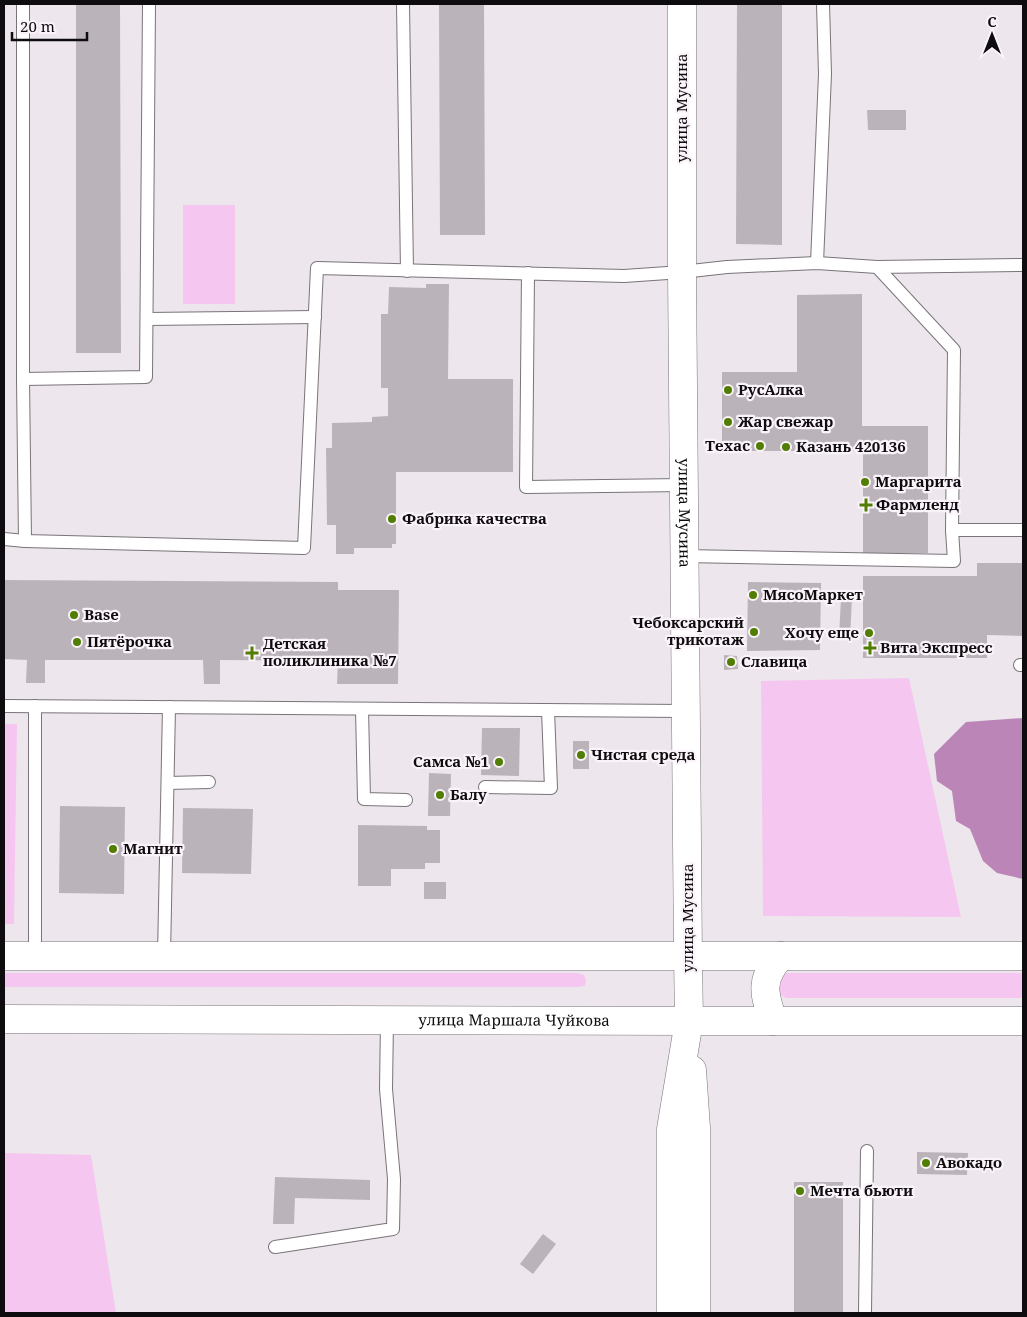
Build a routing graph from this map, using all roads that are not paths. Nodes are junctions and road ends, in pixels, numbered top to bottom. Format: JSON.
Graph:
{"nodes":[{"id":1,"x":22,"y":4,"type":"edge"},
{"id":2,"x":149,"y":4,"type":"edge"},
{"id":3,"x":403,"y":4,"type":"edge"},
{"id":4,"x":682,"y":4,"type":"edge"},
{"id":5,"x":823,"y":4,"type":"edge"},
{"id":6,"x":817,"y":263,"type":"junction"},
{"id":7,"x":1023,"y":265,"type":"edge"},
{"id":8,"x":877,"y":267,"type":"junction"},
{"id":9,"x":407,"y":270,"type":"junction"},
{"id":10,"x":682,"y":272,"type":"junction"},
{"id":11,"x":528,"y":273,"type":"junction"},
{"id":12,"x":315,"y":317,"type":"junction"},
{"id":13,"x":147,"y":319,"type":"junction"},
{"id":14,"x":23,"y":379,"type":"junction"},
{"id":15,"x":684,"y":485,"type":"junction"},
{"id":16,"x":952,"y":530,"type":"junction"},
{"id":17,"x":1023,"y":530,"type":"edge"},
{"id":18,"x":4,"y":539,"type":"edge"},
{"id":19,"x":25,"y":541,"type":"junction"},
{"id":20,"x":684,"y":556,"type":"junction"},
{"id":21,"x":4,"y":706,"type":"edge"},
{"id":22,"x":35,"y":706,"type":"junction"},
{"id":23,"x":169,"y":707,"type":"junction"},
{"id":24,"x":362,"y":709,"type":"junction"},
{"id":25,"x":548,"y":710,"type":"junction"},
{"id":26,"x":685,"y":711,"type":"junction"},
{"id":27,"x":209,"y":782,"type":"dead end"},
{"id":28,"x":168,"y":783,"type":"junction"},
{"id":29,"x":485,"y":787,"type":"dead end"},
{"id":30,"x":406,"y":800,"type":"dead end"},
{"id":31,"x":4,"y":956,"type":"edge"},
{"id":32,"x":35,"y":956,"type":"junction"},
{"id":33,"x":164,"y":956,"type":"junction"},
{"id":34,"x":688,"y":956,"type":"junction"},
{"id":35,"x":780,"y":956,"type":"junction"},
{"id":36,"x":1023,"y":956,"type":"edge"},
{"id":37,"x":4,"y":1019,"type":"edge"},
{"id":38,"x":387,"y":1020,"type":"junction"},
{"id":39,"x":689,"y":1021,"type":"junction"},
{"id":40,"x":773,"y":1021,"type":"junction"},
{"id":41,"x":1023,"y":1021,"type":"edge"},
{"id":42,"x":867,"y":1150,"type":"dead end"},
{"id":43,"x":275,"y":1248,"type":"dead end"},
{"id":44,"x":671,"y":1313,"type":"edge"},
{"id":45,"x":696,"y":1313,"type":"edge"},
{"id":46,"x":865,"y":1313,"type":"edge"}],
"edges":[{"from":1,"to":14,"type":"lane"},
{"from":2,"to":13,"type":"lane"},
{"from":3,"to":9,"type":"lane"},
{"from":4,"to":10,"type":"main road","name":"улица Мусина"},
{"from":5,"to":6,"type":"lane"},
{"from":6,"to":8,"type":"lane"},
{"from":6,"to":10,"type":"lane"},
{"from":7,"to":8,"type":"lane"},
{"from":8,"to":16,"type":"lane"},
{"from":9,"to":11,"type":"lane"},
{"from":9,"to":12,"type":"lane"},
{"from":10,"to":11,"type":"lane"},
{"from":10,"to":15,"type":"main road","name":"улица Мусина"},
{"from":11,"to":15,"type":"lane"},
{"from":12,"to":13,"type":"lane"},
{"from":12,"to":19,"type":"lane"},
{"from":13,"to":14,"type":"lane"},
{"from":14,"to":19,"type":"lane"},
{"from":15,"to":20,"type":"main road","name":"улица Мусина"},
{"from":16,"to":17,"type":"lane"},
{"from":16,"to":20,"type":"lane"},
{"from":18,"to":19,"type":"lane"},
{"from":20,"to":26,"type":"main road","name":"улица Мусина"},
{"from":21,"to":22,"type":"lane"},
{"from":22,"to":23,"type":"lane"},
{"from":22,"to":32,"type":"lane"},
{"from":23,"to":24,"type":"lane"},
{"from":23,"to":28,"type":"lane"},
{"from":24,"to":25,"type":"lane"},
{"from":24,"to":30,"type":"lane"},
{"from":25,"to":26,"type":"lane"},
{"from":25,"to":29,"type":"lane"},
{"from":26,"to":34,"type":"main road","name":"улица Мусина"},
{"from":27,"to":28,"type":"lane"},
{"from":28,"to":33,"type":"lane"},
{"from":31,"to":32,"type":"main road"},
{"from":32,"to":33,"type":"main road"},
{"from":33,"to":34,"type":"main road"},
{"from":34,"to":35,"type":"main road"},
{"from":34,"to":39,"type":"main road","name":"улица Мусина"},
{"from":35,"to":36,"type":"main road"},
{"from":35,"to":40,"type":"main road"},
{"from":37,"to":38,"type":"main road","name":"улица Маршала Чуйкова"},
{"from":38,"to":39,"type":"main road","name":"улица Маршала Чуйкова"},
{"from":38,"to":43,"type":"lane"},
{"from":39,"to":40,"type":"main road","name":"улица Маршала Чуйкова"},
{"from":39,"to":44,"type":"main road","name":"улица Мусина"},
{"from":39,"to":45,"type":"main road","name":"улица Мусина"},
{"from":40,"to":41,"type":"main road","name":"улица Маршала Чуйкова"},
{"from":42,"to":46,"type":"lane"}]}
